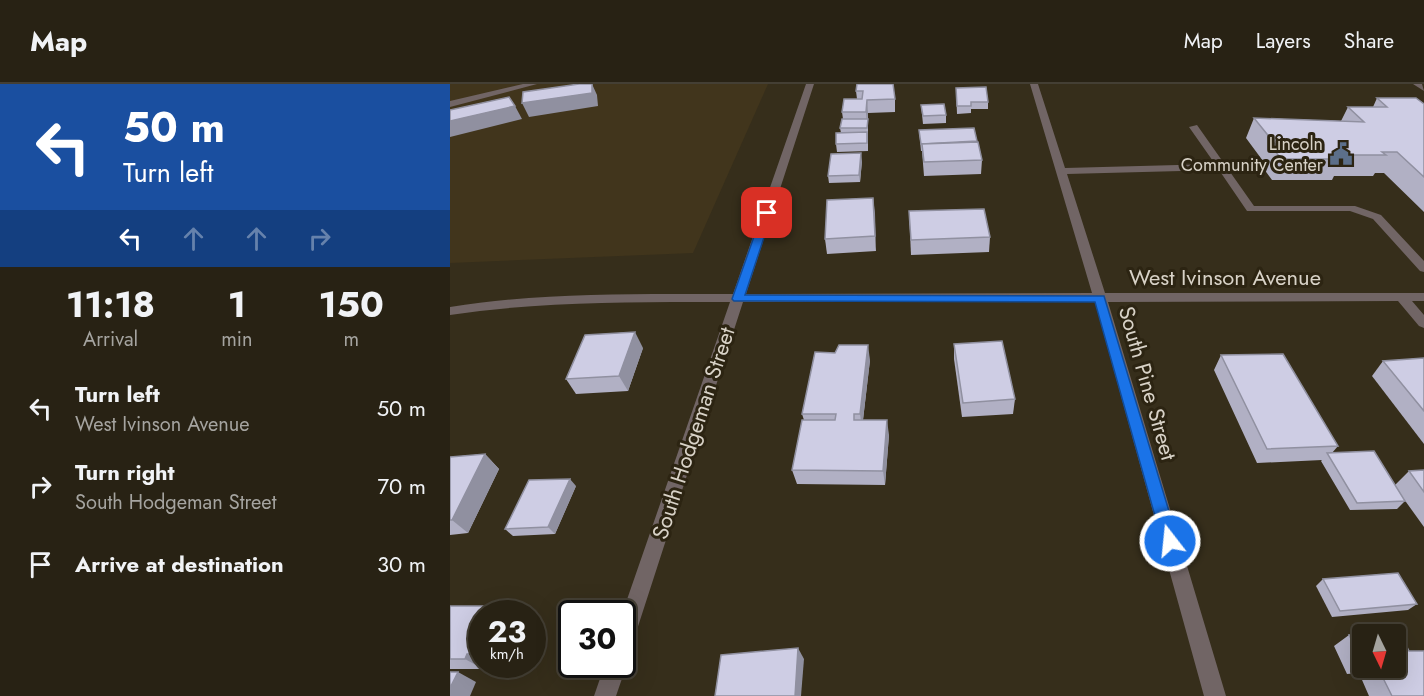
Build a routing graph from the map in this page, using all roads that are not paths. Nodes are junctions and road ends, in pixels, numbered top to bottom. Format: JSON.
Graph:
{"nodes":[{"id":1,"x":533,"y":84,"type":"edge"},
{"id":2,"x":810,"y":84,"type":"edge"},
{"id":3,"x":1034,"y":84,"type":"edge"},
{"id":4,"x":1417,"y":84,"type":"edge"},
{"id":5,"x":1424,"y":89,"type":"edge"},
{"id":6,"x":450,"y":104,"type":"edge"},
{"id":7,"x":1194,"y":127,"type":"dead end"},
{"id":8,"x":1222,"y":167,"type":"junction"},
{"id":9,"x":1060,"y":171,"type":"junction"},
{"id":10,"x":1424,"y":268,"type":"edge"},
{"id":11,"x":1401,"y":297,"type":"junction"},
{"id":12,"x":1424,"y":297,"type":"edge"},
{"id":13,"x":1100,"y":298,"type":"junction"},
{"id":14,"x":738,"y":299,"type":"junction"},
{"id":15,"x":450,"y":312,"type":"edge"},
{"id":16,"x":1424,"y":323,"type":"edge"},
{"id":17,"x":636,"y":603,"type":"edge"},
{"id":18,"x":611,"y":678,"type":"edge"},
{"id":19,"x":605,"y":696,"type":"edge"},
{"id":20,"x":1215,"y":696,"type":"edge"}],
"edges":[{"from":1,"to":6,"type":"street"},
{"from":2,"to":14,"type":"street","name":"South Hodgeman Street"},
{"from":3,"to":9,"type":"street","name":"South Pine Street"},
{"from":4,"to":5,"type":"street"},
{"from":7,"to":8,"type":"street"},
{"from":8,"to":9,"type":"street"},
{"from":8,"to":10,"type":"street"},
{"from":9,"to":13,"type":"street","name":"South Pine Street"},
{"from":11,"to":12,"type":"street","name":"West Ivinson Avenue"},
{"from":11,"to":13,"type":"street","name":"West Ivinson Avenue"},
{"from":11,"to":16,"type":"street"},
{"from":13,"to":14,"type":"street","name":"West Ivinson Avenue"},
{"from":13,"to":20,"type":"street","name":"South Pine Street"},
{"from":14,"to":15,"type":"street","name":"West Ivinson Avenue"},
{"from":14,"to":17,"type":"street","name":"South Hodgeman Street"},
{"from":18,"to":19,"type":"street"}]}
